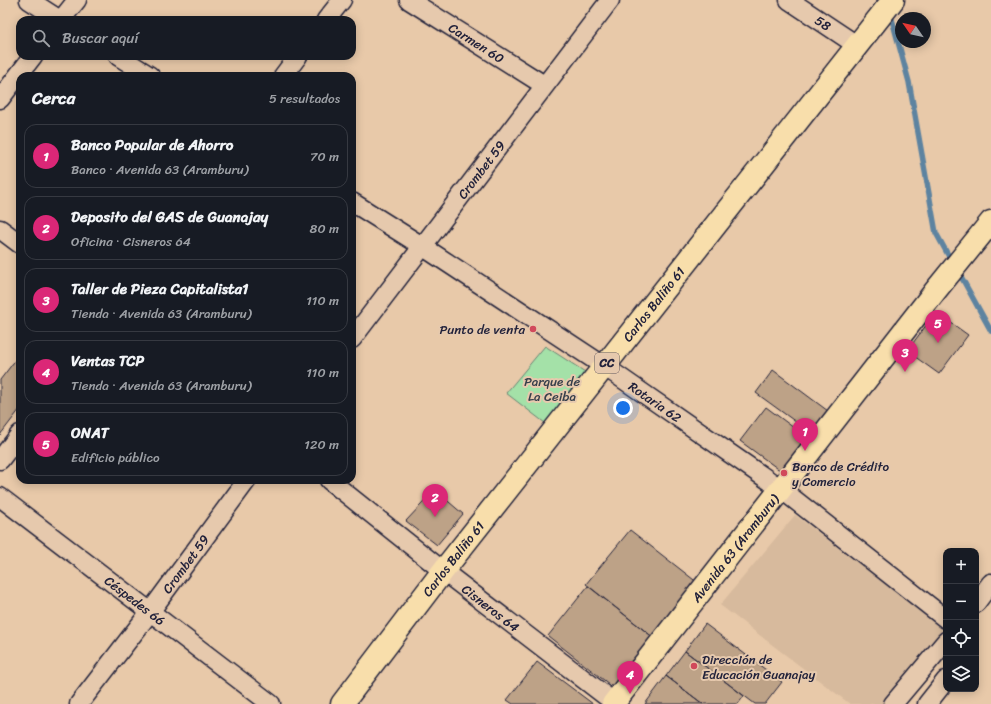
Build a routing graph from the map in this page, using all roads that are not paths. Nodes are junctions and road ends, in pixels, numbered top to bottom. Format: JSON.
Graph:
{"nodes":[{"id":1,"x":29,"y":0,"type":"edge"},
{"id":2,"x":77,"y":0,"type":"edge"},
{"id":3,"x":342,"y":0,"type":"edge"},
{"id":4,"x":410,"y":0,"type":"edge"},
{"id":5,"x":610,"y":0,"type":"edge"},
{"id":6,"x":789,"y":0,"type":"edge"},
{"id":7,"x":894,"y":0,"type":"edge"},
{"id":8,"x":55,"y":16,"type":"edge"},
{"id":9,"x":64,"y":16,"type":"edge"},
{"id":10,"x":329,"y":16,"type":"edge"},
{"id":11,"x":858,"y":46,"type":"junction"},
{"id":12,"x":30,"y":60,"type":"edge"},
{"id":13,"x":124,"y":60,"type":"edge"},
{"id":14,"x":295,"y":60,"type":"edge"},
{"id":15,"x":21,"y":72,"type":"edge"},
{"id":16,"x":144,"y":72,"type":"edge"},
{"id":17,"x":286,"y":72,"type":"edge"},
{"id":18,"x":16,"y":78,"type":"edge"},
{"id":19,"x":544,"y":85,"type":"junction"},
{"id":20,"x":0,"y":99,"type":"edge"},
{"id":21,"x":356,"y":205,"type":"edge"},
{"id":22,"x":991,"y":222,"type":"edge"},
{"id":23,"x":0,"y":229,"type":"edge"},
{"id":24,"x":16,"y":241,"type":"edge"},
{"id":25,"x":422,"y":246,"type":"junction"},
{"id":26,"x":356,"y":334,"type":"edge"},
{"id":27,"x":604,"y":366,"type":"junction"},
{"id":28,"x":16,"y":439,"type":"edge"},
{"id":29,"x":0,"y":460,"type":"edge"},
{"id":30,"x":244,"y":484,"type":"edge"},
{"id":31,"x":334,"y":484,"type":"edge"},
{"id":32,"x":781,"y":489,"type":"junction"},
{"id":33,"x":0,"y":497,"type":"edge"},
{"id":34,"x":443,"y":571,"type":"junction"},
{"id":35,"x":991,"y":583,"type":"edge"},
{"id":36,"x":979,"y":599,"type":"edge"},
{"id":37,"x":150,"y":612,"type":"junction"},
{"id":38,"x":943,"y":617,"type":"edge"},
{"id":39,"x":943,"y":645,"type":"edge"},
{"id":40,"x":943,"y":684,"type":"edge"},
{"id":41,"x":615,"y":703,"type":"edge"},
{"id":42,"x":79,"y":704,"type":"edge"},
{"id":43,"x":271,"y":704,"type":"edge"},
{"id":44,"x":342,"y":704,"type":"edge"},
{"id":45,"x":893,"y":704,"type":"edge"},
{"id":46,"x":927,"y":704,"type":"edge"}],
"edges":[{"from":1,"to":8,"type":"street"},
{"from":2,"to":9,"type":"street"},
{"from":3,"to":10,"type":"street"},
{"from":4,"to":19,"type":"street","name":"Carmen 60"},
{"from":5,"to":19,"type":"street","name":"Crombet 59"},
{"from":6,"to":11,"type":"street","name":"58"},
{"from":7,"to":11,"type":"main road","name":"Carlos Baliño 61","number":"CC"},
{"from":11,"to":27,"type":"main road","name":"Carlos Baliño 61","number":"CC"},
{"from":12,"to":15,"type":"street"},
{"from":13,"to":16,"type":"street"},
{"from":14,"to":17,"type":"street"},
{"from":18,"to":20,"type":"street"},
{"from":19,"to":25,"type":"street","name":"Crombet 59"},
{"from":21,"to":25,"type":"street","name":"Rotaria 62"},
{"from":22,"to":32,"type":"main road","name":"Avenida 63 (Aramburu)"},
{"from":23,"to":24,"type":"street"},
{"from":25,"to":26,"type":"street","name":"Crombet 59"},
{"from":25,"to":27,"type":"street","name":"Rotaria 62"},
{"from":27,"to":32,"type":"street","name":"Rotaria 62"},
{"from":27,"to":34,"type":"main road","name":"Carlos Baliño 61","number":"CC"},
{"from":28,"to":29,"type":"street"},
{"from":30,"to":37,"type":"street","name":"Crombet 59"},
{"from":31,"to":34,"type":"street","name":"Cisneros 64"},
{"from":32,"to":38,"type":"street","name":"Rotaria 62"},
{"from":32,"to":41,"type":"main road","name":"Avenida 63 (Aramburu)"},
{"from":33,"to":37,"type":"street","name":"Céspedes 66"},
{"from":34,"to":41,"type":"street","name":"Cisneros 64"},
{"from":34,"to":44,"type":"main road","name":"Carlos Baliño 61","number":"CC"},
{"from":35,"to":36,"type":"street"},
{"from":37,"to":42,"type":"street","name":"Crombet 59"},
{"from":37,"to":43,"type":"street","name":"Céspedes 66"},
{"from":39,"to":45,"type":"street"},
{"from":40,"to":46,"type":"street"}]}
